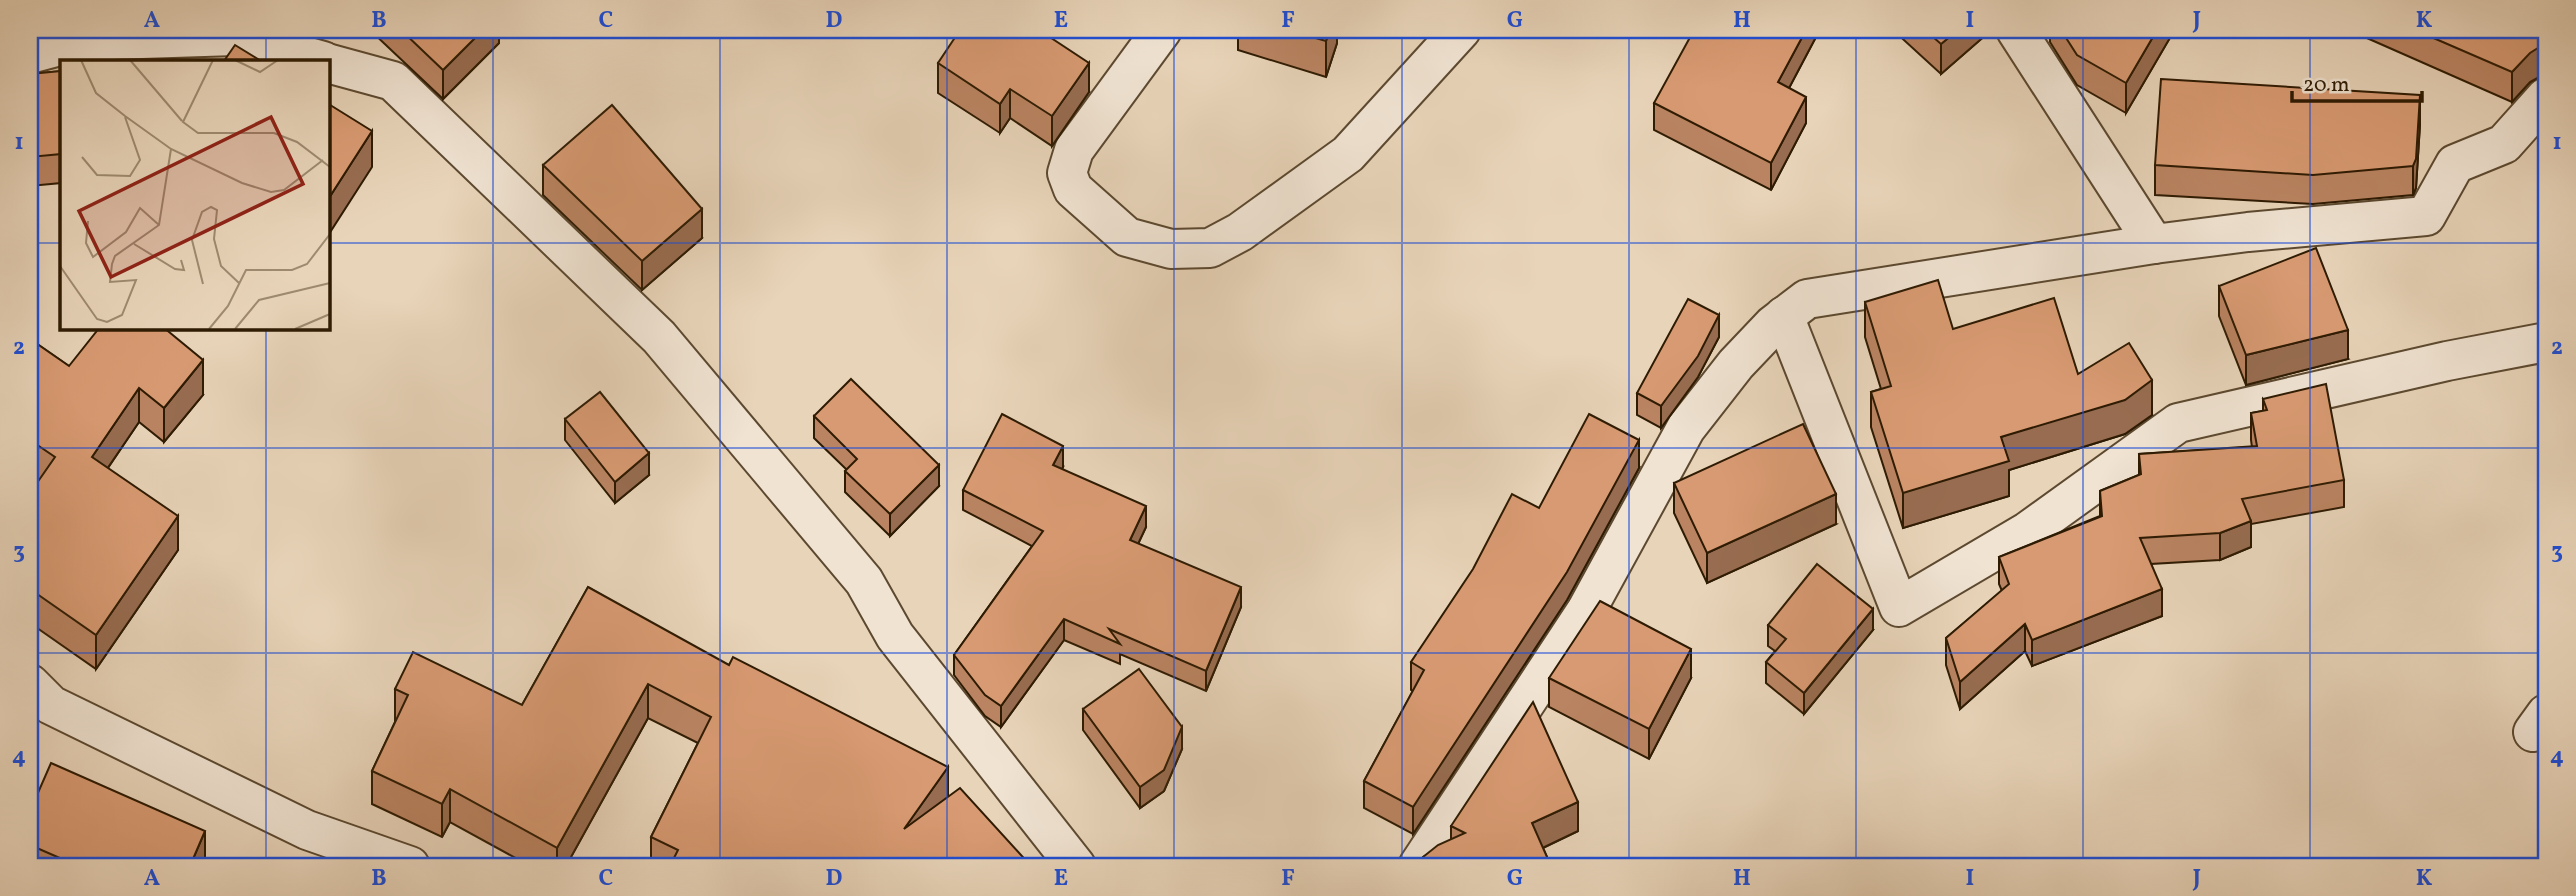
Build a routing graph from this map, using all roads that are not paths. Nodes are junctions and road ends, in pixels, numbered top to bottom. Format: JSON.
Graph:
{"nodes":[{"id":1,"x":1162,"y":30,"type":"edge"},
{"id":2,"x":1461,"y":30,"type":"edge"},
{"id":3,"x":2015,"y":30,"type":"edge"},
{"id":4,"x":30,"y":54,"type":"edge"},
{"id":5,"x":318,"y":60,"type":"edge"},
{"id":6,"x":329,"y":63,"type":"edge"},
{"id":7,"x":2546,"y":97,"type":"edge"},
{"id":8,"x":2154,"y":244,"type":"junction"},
{"id":9,"x":1784,"y":316,"type":"junction"},
{"id":10,"x":2546,"y":342,"type":"edge"},
{"id":11,"x":30,"y":684,"type":"edge"},
{"id":12,"x":410,"y":866,"type":"edge"},
{"id":13,"x":1076,"y":866,"type":"edge"},
{"id":14,"x":1418,"y":866,"type":"edge"}],
"edges":[{"from":1,"to":2,"type":"street"},
{"from":3,"to":8,"type":"street"},
{"from":4,"to":5,"type":"street"},
{"from":6,"to":13,"type":"street"},
{"from":7,"to":8,"type":"street"},
{"from":8,"to":9,"type":"street"},
{"from":9,"to":10,"type":"street"},
{"from":9,"to":14,"type":"street"},
{"from":11,"to":12,"type":"street"}]}
